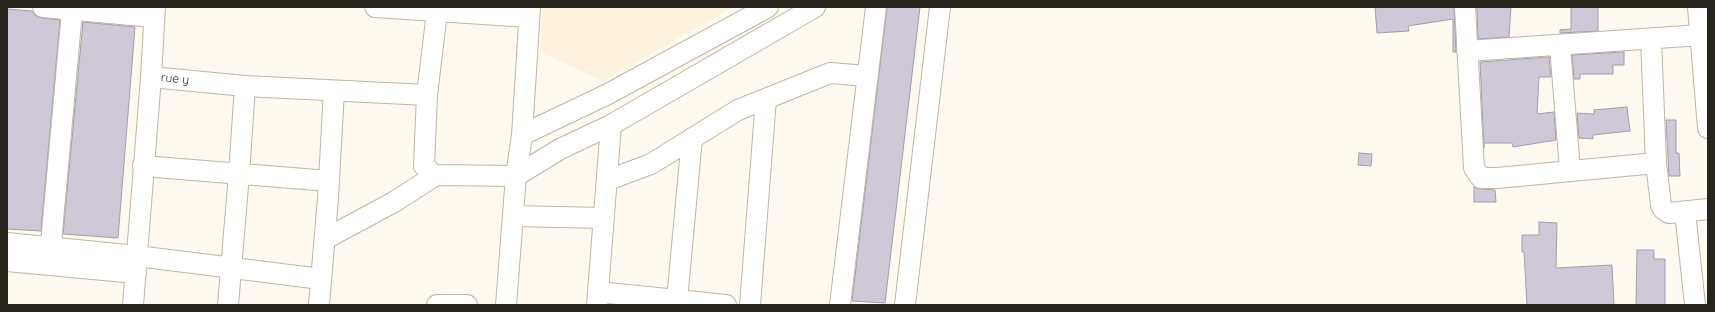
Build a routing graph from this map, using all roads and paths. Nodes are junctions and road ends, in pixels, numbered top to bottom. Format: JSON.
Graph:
{"nodes":[{"id":1,"x":43,"y":7,"type":"edge"},
{"id":2,"x":375,"y":7,"type":"edge"},
{"id":3,"x":768,"y":7,"type":"edge"},
{"id":4,"x":815,"y":7,"type":"edge"},
{"id":5,"x":876,"y":7,"type":"edge"},
{"id":6,"x":940,"y":7,"type":"edge"},
{"id":7,"x":1465,"y":7,"type":"edge"},
{"id":8,"x":1698,"y":7,"type":"edge"},
{"id":9,"x":72,"y":11,"type":"junction"},
{"id":10,"x":154,"y":12,"type":"edge"},
{"id":11,"x":437,"y":12,"type":"junction"},
{"id":12,"x":529,"y":12,"type":"edge"},
{"id":13,"x":1701,"y":35,"type":"junction"},
{"id":14,"x":1651,"y":39,"type":"junction"},
{"id":15,"x":1560,"y":46,"type":"junction"},
{"id":16,"x":1467,"y":51,"type":"junction"},
{"id":17,"x":867,"y":76,"type":"junction"},
{"id":18,"x":151,"y":77,"type":"junction"},
{"id":19,"x":245,"y":86,"type":"junction"},
{"id":20,"x":334,"y":91,"type":"junction"},
{"id":21,"x":427,"y":95,"type":"junction"},
{"id":22,"x":766,"y":99,"type":"junction"},
{"id":23,"x":611,"y":125,"type":"junction"},
{"id":24,"x":1708,"y":128,"type":"edge"},
{"id":25,"x":522,"y":135,"type":"junction"},
{"id":26,"x":692,"y":138,"type":"junction"},
{"id":27,"x":1656,"y":163,"type":"junction"},
{"id":28,"x":143,"y":166,"type":"junction"},
{"id":29,"x":1570,"y":170,"type":"junction"},
{"id":30,"x":240,"y":174,"type":"junction"},
{"id":31,"x":436,"y":175,"type":"junction"},
{"id":32,"x":516,"y":176,"type":"junction"},
{"id":33,"x":608,"y":180,"type":"junction"},
{"id":34,"x":329,"y":181,"type":"junction"},
{"id":35,"x":1708,"y":209,"type":"edge"},
{"id":36,"x":1685,"y":212,"type":"junction"},
{"id":37,"x":513,"y":216,"type":"junction"},
{"id":38,"x":603,"y":218,"type":"junction"},
{"id":39,"x":325,"y":239,"type":"junction"},
{"id":40,"x":7,"y":243,"type":"edge"},
{"id":41,"x":50,"y":257,"type":"junction"},
{"id":42,"x":7,"y":261,"type":"edge"},
{"id":43,"x":137,"y":264,"type":"junction"},
{"id":44,"x":231,"y":268,"type":"junction"},
{"id":45,"x":321,"y":279,"type":"junction"},
{"id":46,"x":597,"y":299,"type":"edge"},
{"id":47,"x":677,"y":300,"type":"junction"},
{"id":48,"x":134,"y":305,"type":"edge"},
{"id":49,"x":228,"y":305,"type":"edge"},
{"id":50,"x":319,"y":305,"type":"edge"},
{"id":51,"x":437,"y":305,"type":"edge"},
{"id":52,"x":466,"y":305,"type":"edge"},
{"id":53,"x":506,"y":305,"type":"edge"},
{"id":54,"x":726,"y":305,"type":"edge"},
{"id":55,"x":750,"y":305,"type":"edge"},
{"id":56,"x":840,"y":305,"type":"edge"},
{"id":57,"x":905,"y":305,"type":"edge"},
{"id":58,"x":1695,"y":305,"type":"edge"}],
"edges":[{"from":1,"to":9,"type":"street"},
{"from":2,"to":11,"type":"street"},
{"from":3,"to":25,"type":"street"},
{"from":4,"to":23,"type":"street"},
{"from":5,"to":17,"type":"street"},
{"from":6,"to":57,"type":"street"},
{"from":7,"to":16,"type":"street"},
{"from":8,"to":13,"type":"street"},
{"from":9,"to":10,"type":"street"},
{"from":9,"to":41,"type":"street"},
{"from":10,"to":18,"type":"street"},
{"from":11,"to":12,"type":"street"},
{"from":11,"to":21,"type":"street"},
{"from":12,"to":25,"type":"street"},
{"from":13,"to":14,"type":"street"},
{"from":13,"to":24,"type":"street"},
{"from":14,"to":15,"type":"street"},
{"from":14,"to":27,"type":"street"},
{"from":15,"to":16,"type":"street"},
{"from":15,"to":29,"type":"street"},
{"from":16,"to":29,"type":"street"},
{"from":17,"to":22,"type":"street"},
{"from":17,"to":56,"type":"street"},
{"from":18,"to":19,"type":"street","name":"rue y"},
{"from":18,"to":28,"type":"street","name":"rue y"},
{"from":19,"to":20,"type":"street","name":"rue y"},
{"from":19,"to":30,"type":"street"},
{"from":20,"to":21,"type":"street","name":"rue y"},
{"from":20,"to":34,"type":"street"},
{"from":21,"to":31,"type":"street"},
{"from":22,"to":26,"type":"street"},
{"from":22,"to":55,"type":"street"},
{"from":23,"to":32,"type":"street"},
{"from":23,"to":33,"type":"street"},
{"from":25,"to":32,"type":"street"},
{"from":26,"to":33,"type":"street"},
{"from":26,"to":47,"type":"street"},
{"from":27,"to":29,"type":"street"},
{"from":27,"to":36,"type":"street"},
{"from":28,"to":30,"type":"street"},
{"from":28,"to":43,"type":"street","name":"rue y"},
{"from":30,"to":34,"type":"street"},
{"from":30,"to":44,"type":"street"},
{"from":31,"to":32,"type":"street"},
{"from":31,"to":39,"type":"street"},
{"from":32,"to":37,"type":"street"},
{"from":33,"to":38,"type":"street"},
{"from":34,"to":39,"type":"street"},
{"from":35,"to":36,"type":"street"},
{"from":36,"to":58,"type":"street"},
{"from":37,"to":38,"type":"street"},
{"from":37,"to":53,"type":"street"},
{"from":38,"to":46,"type":"street"},
{"from":39,"to":45,"type":"street"},
{"from":40,"to":41,"type":"street"},
{"from":41,"to":42,"type":"street"},
{"from":41,"to":43,"type":"street"},
{"from":43,"to":44,"type":"street"},
{"from":43,"to":48,"type":"street","name":"rue y"},
{"from":44,"to":45,"type":"street"},
{"from":44,"to":49,"type":"street"},
{"from":45,"to":50,"type":"street"},
{"from":46,"to":47,"type":"street"},
{"from":47,"to":54,"type":"street"},
{"from":51,"to":52,"type":"street"}]}
